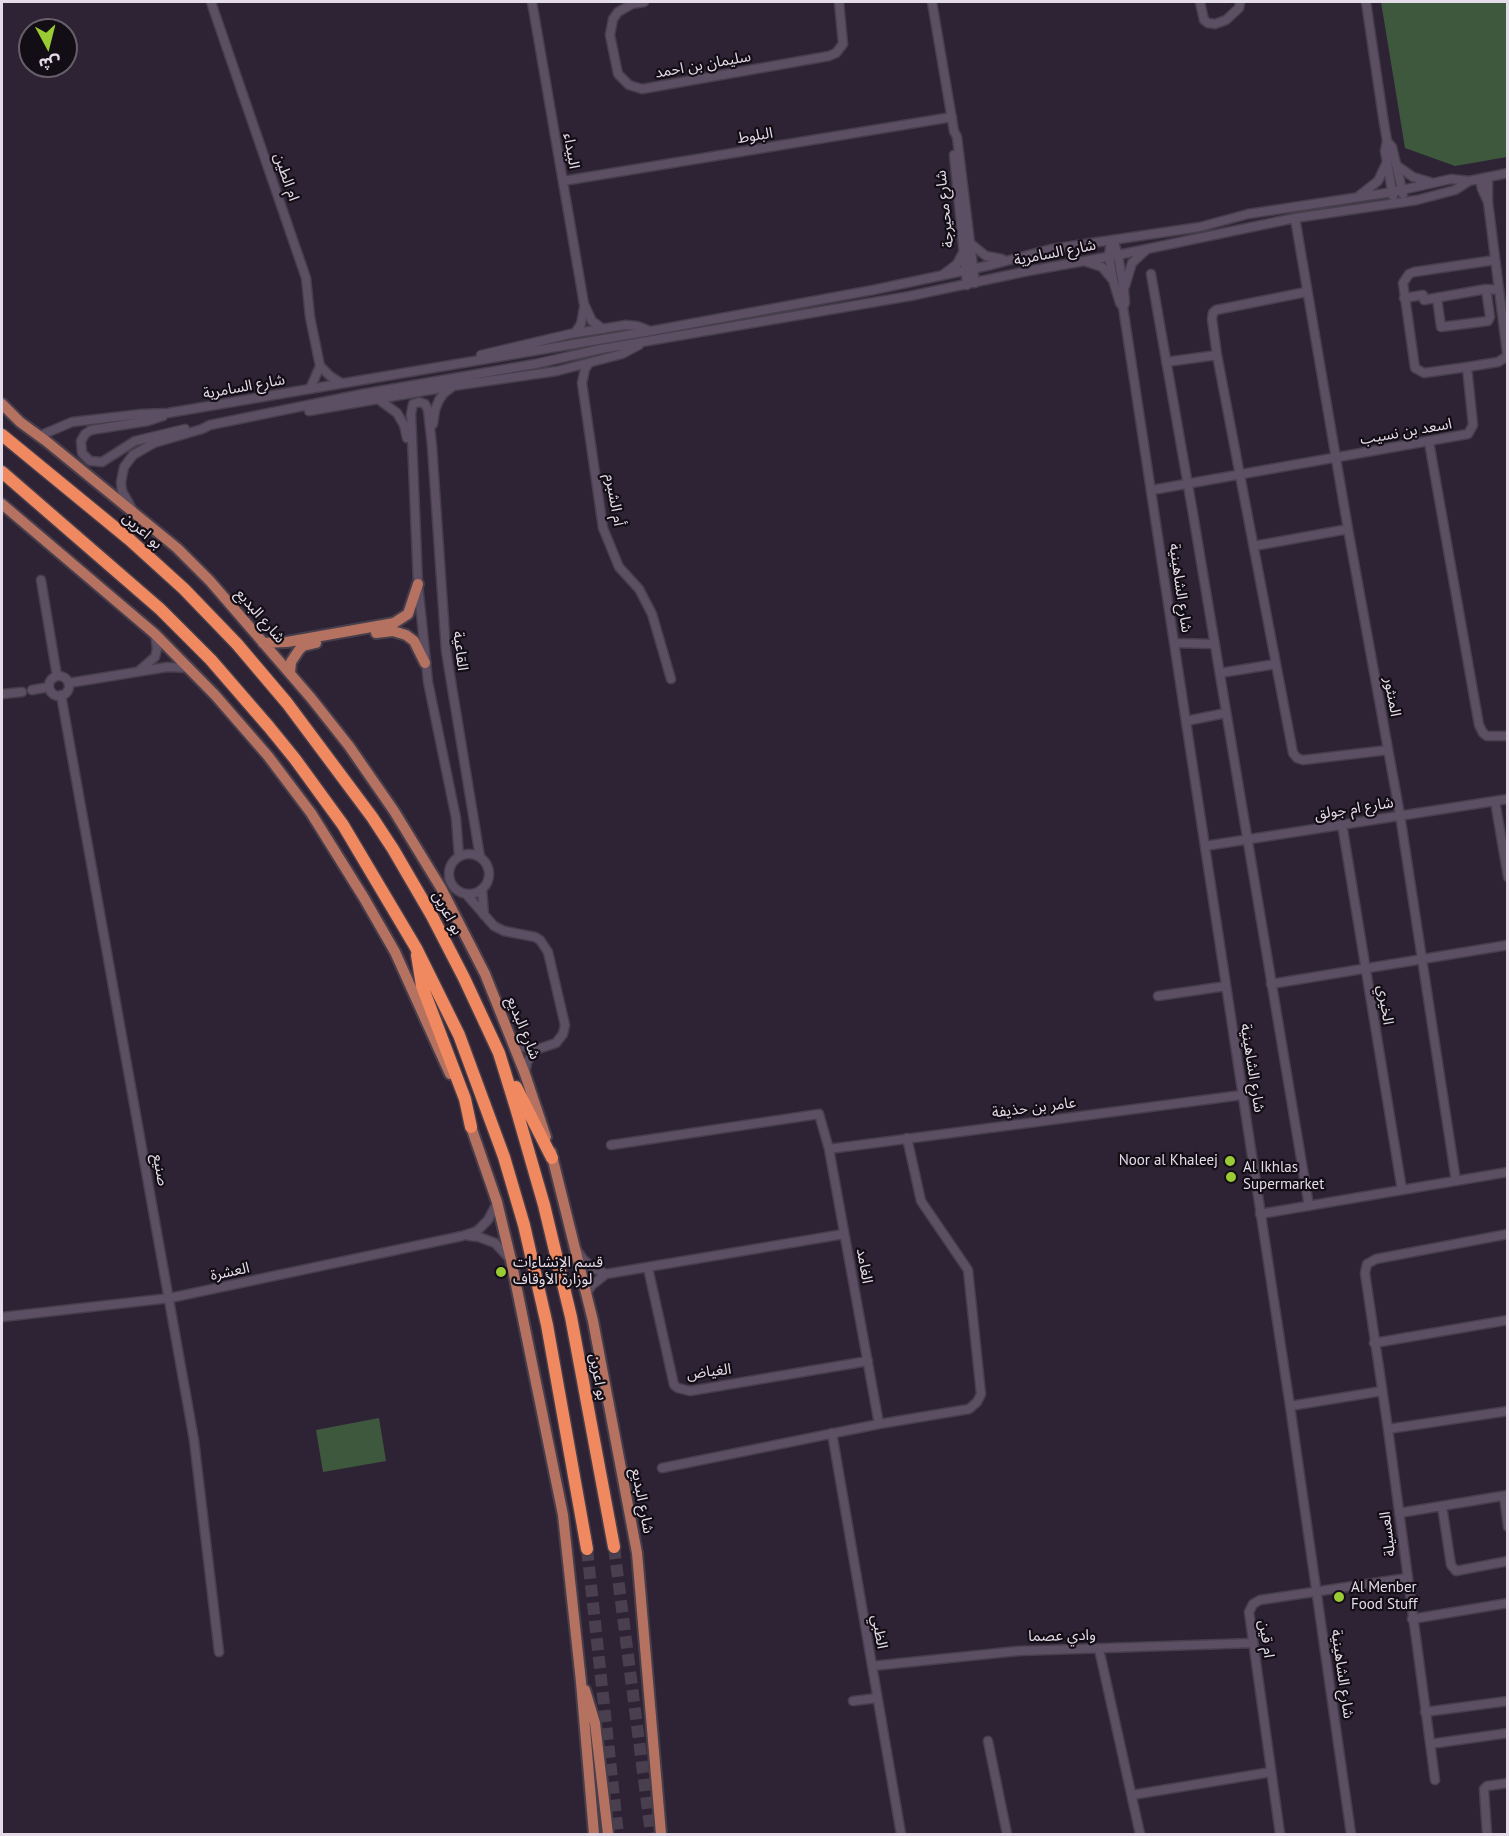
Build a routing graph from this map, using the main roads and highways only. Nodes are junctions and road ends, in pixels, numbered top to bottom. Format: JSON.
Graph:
{"nodes":[{"id":1,"x":2,"y":404,"type":"edge"},
{"id":2,"x":2,"y":423,"type":"edge"},
{"id":3,"x":2,"y":435,"type":"edge"},
{"id":4,"x":20,"y":449,"type":"junction"},
{"id":5,"x":4,"y":476,"type":"edge"},
{"id":6,"x":2,"y":504,"type":"edge"},
{"id":7,"x":418,"y":584,"type":"road end"},
{"id":8,"x":263,"y":644,"type":"junction"},
{"id":9,"x":426,"y":663,"type":"road end"},
{"id":10,"x":290,"y":673,"type":"junction"},
{"id":11,"x":416,"y":948,"type":"junction"},
{"id":12,"x":498,"y":1053,"type":"junction"},
{"id":13,"x":471,"y":1127,"type":"junction"},
{"id":14,"x":552,"y":1158,"type":"junction"},
{"id":15,"x":614,"y":1547,"type":"tunnel mouth"},
{"id":16,"x":587,"y":1549,"type":"tunnel mouth"},
{"id":17,"x":581,"y":1682,"type":"junction"},
{"id":18,"x":594,"y":1834,"type":"edge"},
{"id":19,"x":608,"y":1834,"type":"edge"},
{"id":20,"x":661,"y":1834,"type":"edge"}],
"edges":[{"from":1,"to":8,"type":"main road","name":"شارع البديع"},
{"from":2,"to":4,"type":"highway"},
{"from":3,"to":4,"type":"highway","name":"بو اعرين"},
{"from":4,"to":12,"type":"highway","name":"بو اعرين"},
{"from":5,"to":11,"type":"highway"},
{"from":6,"to":13,"type":"main road"},
{"from":7,"to":8,"type":"main road"},
{"from":8,"to":10,"type":"main road","name":"شارع البديع"},
{"from":9,"to":10,"type":"main road"},
{"from":10,"to":14,"type":"main road","name":"شارع البديع"},
{"from":11,"to":13,"type":"highway"},
{"from":11,"to":16,"type":"highway"},
{"from":12,"to":14,"type":"highway"},
{"from":12,"to":15,"type":"highway","name":"بو اعرين"},
{"from":13,"to":17,"type":"main road"},
{"from":14,"to":20,"type":"main road","name":"شارع البديع"},
{"from":17,"to":18,"type":"main road"},
{"from":17,"to":19,"type":"main road"}]}
